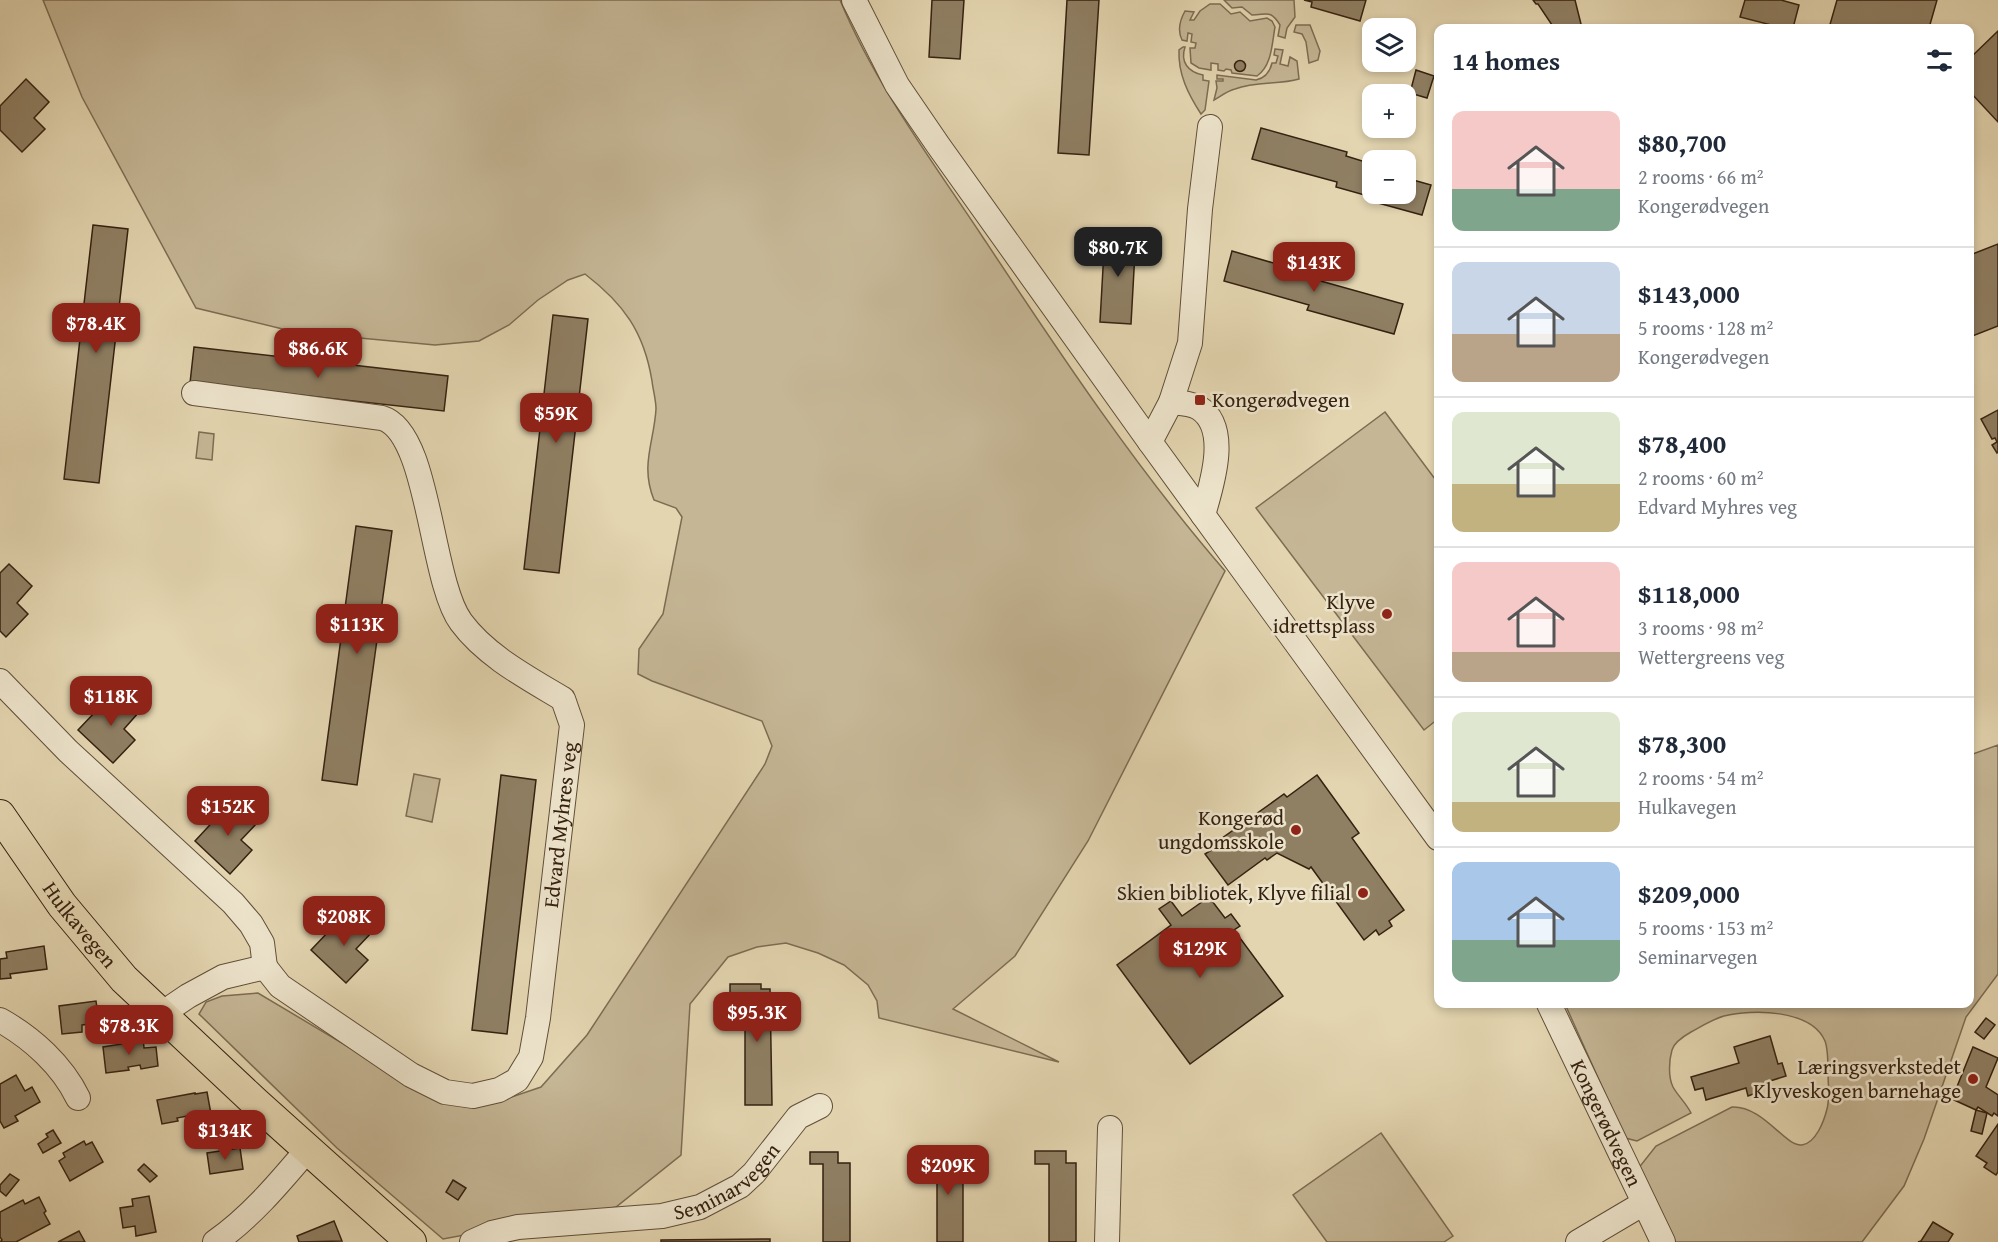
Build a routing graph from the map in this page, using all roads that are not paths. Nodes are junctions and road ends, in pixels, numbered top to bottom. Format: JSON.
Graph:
{"nodes":[{"id":1,"x":854,"y":0,"type":"edge"},
{"id":2,"x":1210,"y":127,"type":"dead end"},
{"id":3,"x":194,"y":393,"type":"dead end"},
{"id":4,"x":1171,"y":402,"type":"junction"},
{"id":5,"x":1150,"y":442,"type":"junction"},
{"id":6,"x":1203,"y":515,"type":"junction"},
{"id":7,"x":0,"y":681,"type":"edge"},
{"id":8,"x":0,"y":815,"type":"edge"},
{"id":9,"x":1434,"y":832,"type":"edge"},
{"id":10,"x":265,"y":967,"type":"junction"},
{"id":11,"x":1551,"y":1008,"type":"edge"},
{"id":12,"x":160,"y":1015,"type":"junction"},
{"id":13,"x":0,"y":1020,"type":"edge"},
{"id":14,"x":78,"y":1098,"type":"dead end"},
{"id":15,"x":820,"y":1106,"type":"dead end"},
{"id":16,"x":1110,"y":1128,"type":"dead end"},
{"id":17,"x":308,"y":1149,"type":"junction"},
{"id":18,"x":1644,"y":1203,"type":"junction"},
{"id":19,"x":215,"y":1242,"type":"edge"},
{"id":20,"x":411,"y":1242,"type":"edge"},
{"id":21,"x":472,"y":1242,"type":"edge"},
{"id":22,"x":1107,"y":1242,"type":"edge"},
{"id":23,"x":1578,"y":1242,"type":"edge"},
{"id":24,"x":1663,"y":1242,"type":"edge"}],
"edges":[{"from":1,"to":5,"type":"street"},
{"from":2,"to":4,"type":"street"},
{"from":3,"to":10,"type":"street","name":"Edvard Myhres veg"},
{"from":4,"to":5,"type":"street"},
{"from":4,"to":6,"type":"street"},
{"from":5,"to":6,"type":"street"},
{"from":6,"to":9,"type":"street"},
{"from":7,"to":10,"type":"street"},
{"from":8,"to":12,"type":"main road","name":"Hulkavegen"},
{"from":10,"to":12,"type":"street"},
{"from":11,"to":18,"type":"street","name":"Kongerødvegen"},
{"from":12,"to":17,"type":"main road","name":"Hulkavegen"},
{"from":13,"to":14,"type":"street"},
{"from":15,"to":21,"type":"street","name":"Seminarvegen"},
{"from":16,"to":22,"type":"street"},
{"from":17,"to":19,"type":"street"},
{"from":17,"to":20,"type":"main road","name":"Hulkavegen"},
{"from":18,"to":23,"type":"street"},
{"from":18,"to":24,"type":"street","name":"Kongerødvegen"}]}
